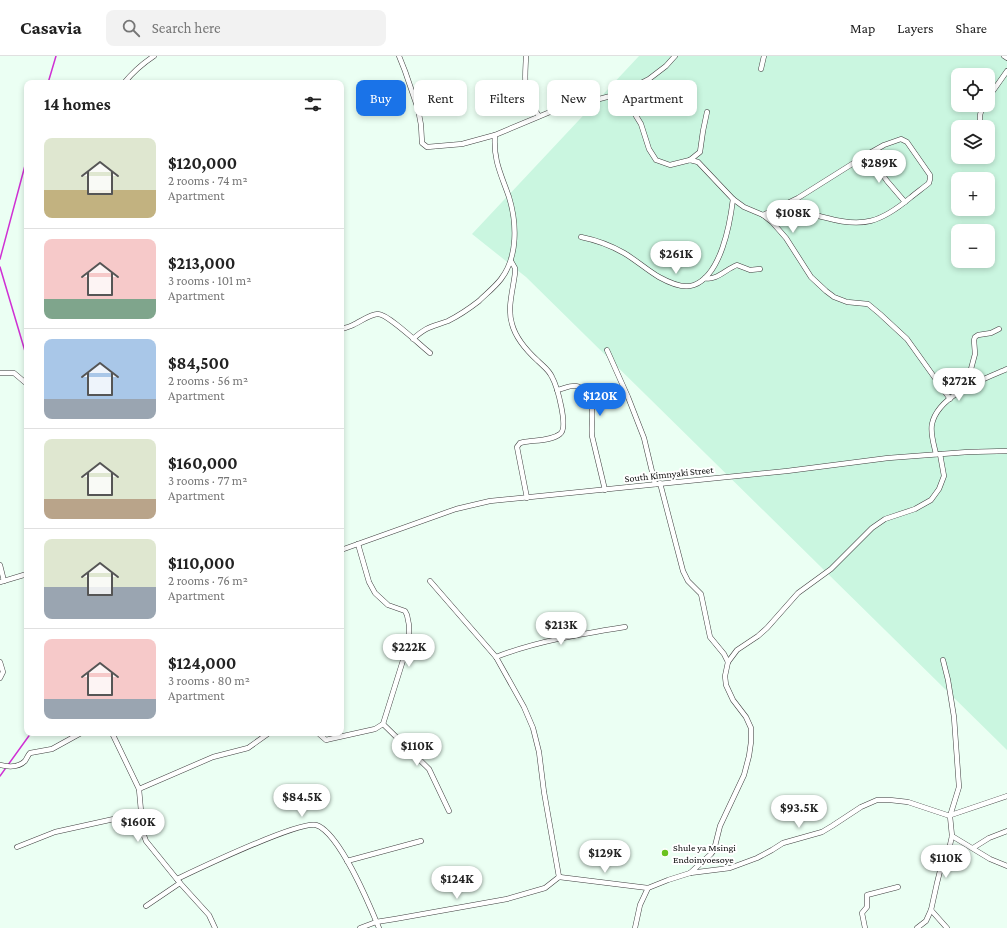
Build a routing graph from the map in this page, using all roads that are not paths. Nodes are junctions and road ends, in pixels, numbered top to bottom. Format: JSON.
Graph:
{"nodes":[{"id":1,"x":154,"y":56,"type":"edge"},
{"id":2,"x":399,"y":56,"type":"edge"},
{"id":3,"x":526,"y":56,"type":"edge"},
{"id":4,"x":675,"y":56,"type":"edge"},
{"id":5,"x":764,"y":56,"type":"edge"},
{"id":6,"x":1004,"y":56,"type":"edge"},
{"id":7,"x":1007,"y":58,"type":"edge"},
{"id":8,"x":761,"y":69,"type":"dead end"},
{"id":9,"x":1007,"y":71,"type":"edge"},
{"id":10,"x":127,"y":80,"type":"edge"},
{"id":11,"x":647,"y":80,"type":"edge"},
{"id":12,"x":995,"y":88,"type":"edge"},
{"id":13,"x":608,"y":97,"type":"edge"},
{"id":14,"x":707,"y":112,"type":"dead end"},
{"id":15,"x":540,"y":116,"type":"junction"},
{"id":16,"x":636,"y":116,"type":"edge"},
{"id":17,"x":495,"y":135,"type":"junction"},
{"id":18,"x":868,"y":154,"type":"junction"},
{"id":19,"x":690,"y":160,"type":"junction"},
{"id":20,"x":733,"y":199,"type":"junction"},
{"id":21,"x":792,"y":201,"type":"junction"},
{"id":22,"x":905,"y":202,"type":"junction"},
{"id":23,"x":763,"y":215,"type":"junction"},
{"id":24,"x":581,"y":237,"type":"dead end"},
{"id":25,"x":511,"y":261,"type":"junction"},
{"id":26,"x":760,"y":269,"type":"dead end"},
{"id":27,"x":705,"y":278,"type":"junction"},
{"id":28,"x":344,"y":328,"type":"edge"},
{"id":29,"x":1000,"y":329,"type":"dead end"},
{"id":30,"x":413,"y":339,"type":"junction"},
{"id":31,"x":607,"y":350,"type":"dead end"},
{"id":32,"x":430,"y":353,"type":"dead end"},
{"id":33,"x":1007,"y":369,"type":"edge"},
{"id":34,"x":0,"y":373,"type":"edge"},
{"id":35,"x":24,"y":382,"type":"edge"},
{"id":36,"x":972,"y":384,"type":"junction"},
{"id":37,"x":557,"y":390,"type":"junction"},
{"id":38,"x":950,"y":399,"type":"junction"},
{"id":39,"x":1007,"y":451,"type":"edge"},
{"id":40,"x":938,"y":454,"type":"junction"},
{"id":41,"x":658,"y":483,"type":"junction"},
{"id":42,"x":605,"y":490,"type":"junction"},
{"id":43,"x":527,"y":498,"type":"junction"},
{"id":44,"x":358,"y":544,"type":"junction"},
{"id":45,"x":344,"y":549,"type":"edge"},
{"id":46,"x":0,"y":565,"type":"edge"},
{"id":47,"x":24,"y":575,"type":"edge"},
{"id":48,"x":430,"y":581,"type":"dead end"},
{"id":49,"x":2,"y":582,"type":"edge"},
{"id":50,"x":624,"y":627,"type":"dead end"},
{"id":51,"x":496,"y":657,"type":"junction"},
{"id":52,"x":943,"y":660,"type":"dead end"},
{"id":53,"x":0,"y":662,"type":"edge"},
{"id":54,"x":728,"y":662,"type":"junction"},
{"id":55,"x":0,"y":678,"type":"edge"},
{"id":56,"x":383,"y":724,"type":"junction"},
{"id":57,"x":75,"y":736,"type":"edge"},
{"id":58,"x":113,"y":736,"type":"edge"},
{"id":59,"x":265,"y":736,"type":"edge"},
{"id":60,"x":321,"y":736,"type":"edge"},
{"id":61,"x":342,"y":736,"type":"edge"},
{"id":62,"x":344,"y":736,"type":"edge"},
{"id":63,"x":0,"y":765,"type":"edge"},
{"id":64,"x":139,"y":789,"type":"junction"},
{"id":65,"x":1007,"y":796,"type":"edge"},
{"id":66,"x":449,"y":811,"type":"dead end"},
{"id":67,"x":140,"y":813,"type":"junction"},
{"id":68,"x":951,"y":815,"type":"junction"},
{"id":69,"x":1007,"y":831,"type":"edge"},
{"id":70,"x":952,"y":836,"type":"junction"},
{"id":71,"x":421,"y":841,"type":"dead end"},
{"id":72,"x":17,"y":847,"type":"dead end"},
{"id":73,"x":972,"y":848,"type":"junction"},
{"id":74,"x":348,"y":861,"type":"junction"},
{"id":75,"x":1007,"y":866,"type":"edge"},
{"id":76,"x":690,"y":873,"type":"junction"},
{"id":77,"x":559,"y":877,"type":"junction"},
{"id":78,"x":178,"y":881,"type":"junction"},
{"id":79,"x":898,"y":887,"type":"dead end"},
{"id":80,"x":648,"y":888,"type":"junction"},
{"id":81,"x":146,"y":906,"type":"dead end"},
{"id":82,"x":931,"y":910,"type":"junction"},
{"id":83,"x":376,"y":922,"type":"junction"},
{"id":84,"x":215,"y":928,"type":"edge"},
{"id":85,"x":360,"y":928,"type":"edge"},
{"id":86,"x":378,"y":928,"type":"edge"},
{"id":87,"x":635,"y":928,"type":"edge"},
{"id":88,"x":865,"y":928,"type":"edge"},
{"id":89,"x":917,"y":928,"type":"edge"},
{"id":90,"x":948,"y":928,"type":"edge"}],
"edges":[{"from":1,"to":10,"type":"street"},
{"from":2,"to":17,"type":"street"},
{"from":3,"to":15,"type":"street"},
{"from":4,"to":11,"type":"street"},
{"from":5,"to":8,"type":"street"},
{"from":6,"to":7,"type":"street"},
{"from":9,"to":12,"type":"street"},
{"from":13,"to":15,"type":"street"},
{"from":14,"to":19,"type":"street"},
{"from":15,"to":17,"type":"street"},
{"from":16,"to":19,"type":"street"},
{"from":17,"to":25,"type":"street"},
{"from":18,"to":21,"type":"street"},
{"from":18,"to":22,"type":"street"},
{"from":18,"to":22,"type":"street"},
{"from":19,"to":20,"type":"street"},
{"from":20,"to":23,"type":"street"},
{"from":20,"to":27,"type":"street"},
{"from":21,"to":22,"type":"street"},
{"from":21,"to":23,"type":"street"},
{"from":23,"to":38,"type":"street"},
{"from":24,"to":27,"type":"street"},
{"from":25,"to":30,"type":"street"},
{"from":25,"to":37,"type":"street"},
{"from":26,"to":27,"type":"street"},
{"from":28,"to":30,"type":"street"},
{"from":29,"to":36,"type":"street"},
{"from":30,"to":32,"type":"street"},
{"from":31,"to":41,"type":"street"},
{"from":33,"to":36,"type":"street"},
{"from":34,"to":35,"type":"street"},
{"from":36,"to":38,"type":"street"},
{"from":37,"to":42,"type":"street"},
{"from":37,"to":43,"type":"street"},
{"from":38,"to":40,"type":"street"},
{"from":39,"to":40,"type":"street","name":"South Kimnyaki Street"},
{"from":40,"to":41,"type":"street","name":"South Kimnyaki Street"},
{"from":40,"to":54,"type":"street"},
{"from":41,"to":42,"type":"street","name":"South Kimnyaki Street"},
{"from":41,"to":54,"type":"street"},
{"from":42,"to":43,"type":"street","name":"South Kimnyaki Street"},
{"from":43,"to":44,"type":"street","name":"South Kimnyaki Street"},
{"from":44,"to":45,"type":"street","name":"South Kimnyaki Street"},
{"from":44,"to":56,"type":"street"},
{"from":46,"to":49,"type":"street"},
{"from":47,"to":49,"type":"street"},
{"from":48,"to":51,"type":"street"},
{"from":50,"to":51,"type":"street"},
{"from":51,"to":77,"type":"street"},
{"from":52,"to":68,"type":"street"},
{"from":53,"to":55,"type":"street"},
{"from":54,"to":76,"type":"street"},
{"from":56,"to":62,"type":"street"},
{"from":56,"to":66,"type":"street"},
{"from":57,"to":63,"type":"street"},
{"from":58,"to":64,"type":"street"},
{"from":59,"to":64,"type":"street"},
{"from":60,"to":61,"type":"street"},
{"from":64,"to":67,"type":"street"},
{"from":65,"to":68,"type":"street"},
{"from":67,"to":72,"type":"street"},
{"from":67,"to":78,"type":"street"},
{"from":68,"to":70,"type":"street"},
{"from":68,"to":76,"type":"street"},
{"from":69,"to":73,"type":"street"},
{"from":70,"to":73,"type":"street"},
{"from":70,"to":82,"type":"street"},
{"from":71,"to":74,"type":"street"},
{"from":73,"to":75,"type":"street"},
{"from":74,"to":78,"type":"street"},
{"from":74,"to":83,"type":"street"},
{"from":76,"to":80,"type":"street"},
{"from":77,"to":80,"type":"street"},
{"from":77,"to":83,"type":"street"},
{"from":78,"to":81,"type":"street"},
{"from":78,"to":84,"type":"street"},
{"from":79,"to":88,"type":"street"},
{"from":80,"to":87,"type":"street"},
{"from":82,"to":89,"type":"street"},
{"from":82,"to":90,"type":"street"},
{"from":83,"to":85,"type":"street"},
{"from":83,"to":86,"type":"street"}]}
